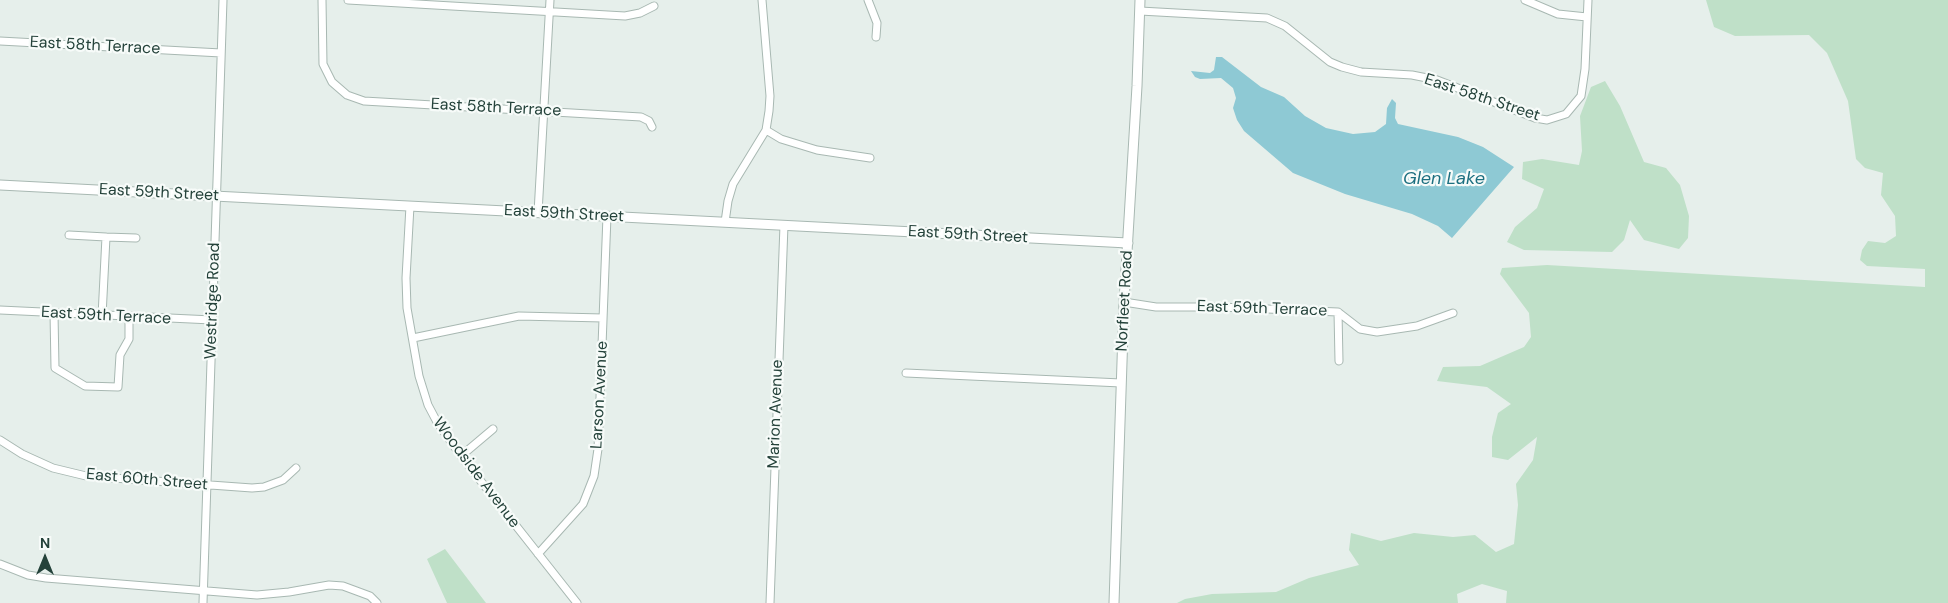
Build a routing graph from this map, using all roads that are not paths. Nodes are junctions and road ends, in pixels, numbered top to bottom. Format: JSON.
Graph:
{"nodes":[{"id":1,"x":223,"y":0,"type":"edge"},
{"id":2,"x":322,"y":0,"type":"edge"},
{"id":3,"x":348,"y":0,"type":"edge"},
{"id":4,"x":550,"y":0,"type":"edge"},
{"id":5,"x":762,"y":0,"type":"edge"},
{"id":6,"x":868,"y":0,"type":"edge"},
{"id":7,"x":1140,"y":0,"type":"edge"},
{"id":8,"x":1525,"y":0,"type":"edge"},
{"id":9,"x":1588,"y":0,"type":"edge"},
{"id":10,"x":654,"y":6,"type":"dead end"},
{"id":11,"x":549,"y":11,"type":"junction"},
{"id":12,"x":1140,"y":11,"type":"junction"},
{"id":13,"x":1587,"y":17,"type":"junction"},
{"id":14,"x":876,"y":37,"type":"dead end"},
{"id":15,"x":0,"y":41,"type":"edge"},
{"id":16,"x":221,"y":53,"type":"junction"},
{"id":17,"x":544,"y":111,"type":"junction"},
{"id":18,"x":652,"y":127,"type":"dead end"},
{"id":19,"x":766,"y":130,"type":"junction"},
{"id":20,"x":870,"y":158,"type":"dead end"},
{"id":21,"x":0,"y":184,"type":"edge"},
{"id":22,"x":216,"y":196,"type":"junction"},
{"id":23,"x":410,"y":206,"type":"junction"},
{"id":24,"x":538,"y":213,"type":"junction"},
{"id":25,"x":607,"y":216,"type":"junction"},
{"id":26,"x":725,"y":222,"type":"junction"},
{"id":27,"x":784,"y":225,"type":"junction"},
{"id":28,"x":69,"y":235,"type":"dead end"},
{"id":29,"x":106,"y":237,"type":"junction"},
{"id":30,"x":136,"y":238,"type":"dead end"},
{"id":31,"x":1128,"y":243,"type":"junction"},
{"id":32,"x":1124,"y":302,"type":"junction"},
{"id":33,"x":0,"y":310,"type":"edge"},
{"id":34,"x":1338,"y":312,"type":"junction"},
{"id":35,"x":54,"y":313,"type":"junction"},
{"id":36,"x":1453,"y":313,"type":"dead end"},
{"id":37,"x":102,"y":316,"type":"junction"},
{"id":38,"x":129,"y":318,"type":"junction"},
{"id":39,"x":603,"y":318,"type":"junction"},
{"id":40,"x":212,"y":320,"type":"junction"},
{"id":41,"x":412,"y":338,"type":"junction"},
{"id":42,"x":1339,"y":361,"type":"dead end"},
{"id":43,"x":906,"y":373,"type":"dead end"},
{"id":44,"x":1122,"y":384,"type":"junction"},
{"id":45,"x":493,"y":429,"type":"dead end"},
{"id":46,"x":0,"y":440,"type":"edge"},
{"id":47,"x":461,"y":456,"type":"junction"},
{"id":48,"x":296,"y":468,"type":"dead end"},
{"id":49,"x":208,"y":485,"type":"junction"},
{"id":50,"x":538,"y":554,"type":"junction"},
{"id":51,"x":0,"y":564,"type":"edge"},
{"id":52,"x":204,"y":591,"type":"junction"},
{"id":53,"x":203,"y":603,"type":"edge"},
{"id":54,"x":377,"y":603,"type":"edge"},
{"id":55,"x":577,"y":603,"type":"edge"},
{"id":56,"x":770,"y":603,"type":"edge"},
{"id":57,"x":1114,"y":603,"type":"edge"}],
"edges":[{"from":1,"to":16,"type":"street","name":"Westridge Road"},
{"from":2,"to":17,"type":"street","name":"East 58th Terrace"},
{"from":3,"to":11,"type":"street"},
{"from":4,"to":11,"type":"street"},
{"from":5,"to":19,"type":"street"},
{"from":6,"to":14,"type":"street"},
{"from":7,"to":12,"type":"street","name":"Norfleet Road"},
{"from":8,"to":13,"type":"street"},
{"from":9,"to":13,"type":"street"},
{"from":10,"to":11,"type":"street"},
{"from":11,"to":17,"type":"street"},
{"from":12,"to":13,"type":"street","name":"East 58th Street"},
{"from":12,"to":31,"type":"street","name":"Norfleet Road"},
{"from":15,"to":16,"type":"street","name":"East 58th Terrace"},
{"from":16,"to":22,"type":"street","name":"Westridge Road"},
{"from":17,"to":18,"type":"street","name":"East 58th Terrace"},
{"from":17,"to":24,"type":"street"},
{"from":19,"to":20,"type":"street"},
{"from":19,"to":26,"type":"street"},
{"from":21,"to":22,"type":"street","name":"East 59th Street"},
{"from":22,"to":23,"type":"street","name":"East 59th Street"},
{"from":22,"to":40,"type":"street","name":"Westridge Road"},
{"from":23,"to":24,"type":"street","name":"East 59th Street"},
{"from":23,"to":41,"type":"street","name":"Woodside Avenue"},
{"from":24,"to":25,"type":"street","name":"East 59th Street"},
{"from":25,"to":26,"type":"street","name":"East 59th Street"},
{"from":25,"to":39,"type":"street","name":"Larson Avenue"},
{"from":26,"to":27,"type":"street","name":"East 59th Street"},
{"from":27,"to":31,"type":"street","name":"East 59th Street"},
{"from":27,"to":56,"type":"street","name":"Marion Avenue"},
{"from":28,"to":29,"type":"street"},
{"from":29,"to":30,"type":"street"},
{"from":29,"to":37,"type":"street"},
{"from":31,"to":32,"type":"street","name":"Norfleet Road"},
{"from":32,"to":34,"type":"street","name":"East 59th Terrace"},
{"from":32,"to":44,"type":"street","name":"Norfleet Road"},
{"from":33,"to":35,"type":"street","name":"East 59th Terrace"},
{"from":34,"to":36,"type":"street","name":"East 59th Terrace"},
{"from":34,"to":42,"type":"street"},
{"from":35,"to":37,"type":"street","name":"East 59th Terrace"},
{"from":35,"to":38,"type":"street"},
{"from":37,"to":38,"type":"street","name":"East 59th Terrace"},
{"from":38,"to":40,"type":"street","name":"East 59th Terrace"},
{"from":39,"to":41,"type":"street"},
{"from":39,"to":50,"type":"street","name":"Larson Avenue"},
{"from":40,"to":49,"type":"street","name":"Westridge Road"},
{"from":41,"to":47,"type":"street","name":"Woodside Avenue"},
{"from":43,"to":44,"type":"street"},
{"from":44,"to":57,"type":"street","name":"Norfleet Road"},
{"from":45,"to":47,"type":"street"},
{"from":46,"to":49,"type":"street","name":"East 60th Street"},
{"from":47,"to":50,"type":"street","name":"Woodside Avenue"},
{"from":48,"to":49,"type":"street","name":"East 60th Street"},
{"from":49,"to":52,"type":"street","name":"Westridge Road"},
{"from":50,"to":55,"type":"street","name":"Woodside Avenue"},
{"from":51,"to":52,"type":"street"},
{"from":52,"to":53,"type":"street","name":"Westridge Road"},
{"from":52,"to":54,"type":"street"}]}
